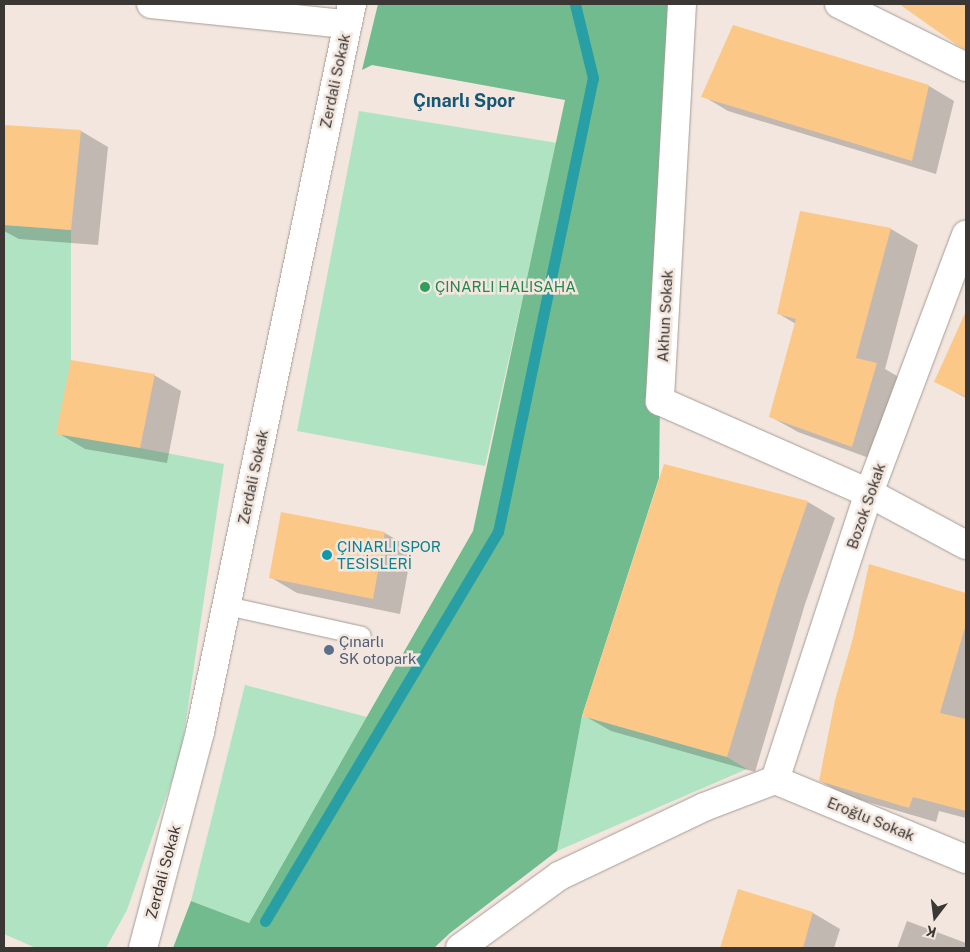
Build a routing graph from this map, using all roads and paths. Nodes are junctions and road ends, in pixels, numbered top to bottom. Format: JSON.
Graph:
{"nodes":[{"id":1,"x":151,"y":4,"type":"edge"},
{"id":2,"x":682,"y":4,"type":"edge"},
{"id":3,"x":839,"y":4,"type":"edge"},
{"id":4,"x":349,"y":14,"type":"edge"},
{"id":5,"x":966,"y":68,"type":"edge"},
{"id":6,"x":965,"y":241,"type":"edge"},
{"id":7,"x":870,"y":492,"type":"junction"},
{"id":8,"x":966,"y":545,"type":"edge"},
{"id":9,"x":226,"y":606,"type":"junction"},
{"id":10,"x":362,"y":636,"type":"dead end"},
{"id":11,"x":775,"y":780,"type":"junction"},
{"id":12,"x":966,"y":859,"type":"edge"},
{"id":13,"x":142,"y":948,"type":"edge"},
{"id":14,"x":460,"y":948,"type":"edge"}],
"edges":[{"from":1,"to":4,"type":"street"},
{"from":2,"to":7,"type":"street","name":"Akhun Sokak"},
{"from":3,"to":5,"type":"street"},
{"from":4,"to":9,"type":"street","name":"Zerdali Sokak"},
{"from":6,"to":7,"type":"street","name":"Bozok Sokak"},
{"from":7,"to":8,"type":"street"},
{"from":7,"to":11,"type":"street","name":"Bozok Sokak"},
{"from":9,"to":10,"type":"lane"},
{"from":9,"to":13,"type":"street","name":"Zerdali Sokak"},
{"from":11,"to":12,"type":"street","name":"Eroğlu Sokak"},
{"from":11,"to":14,"type":"street"}]}
